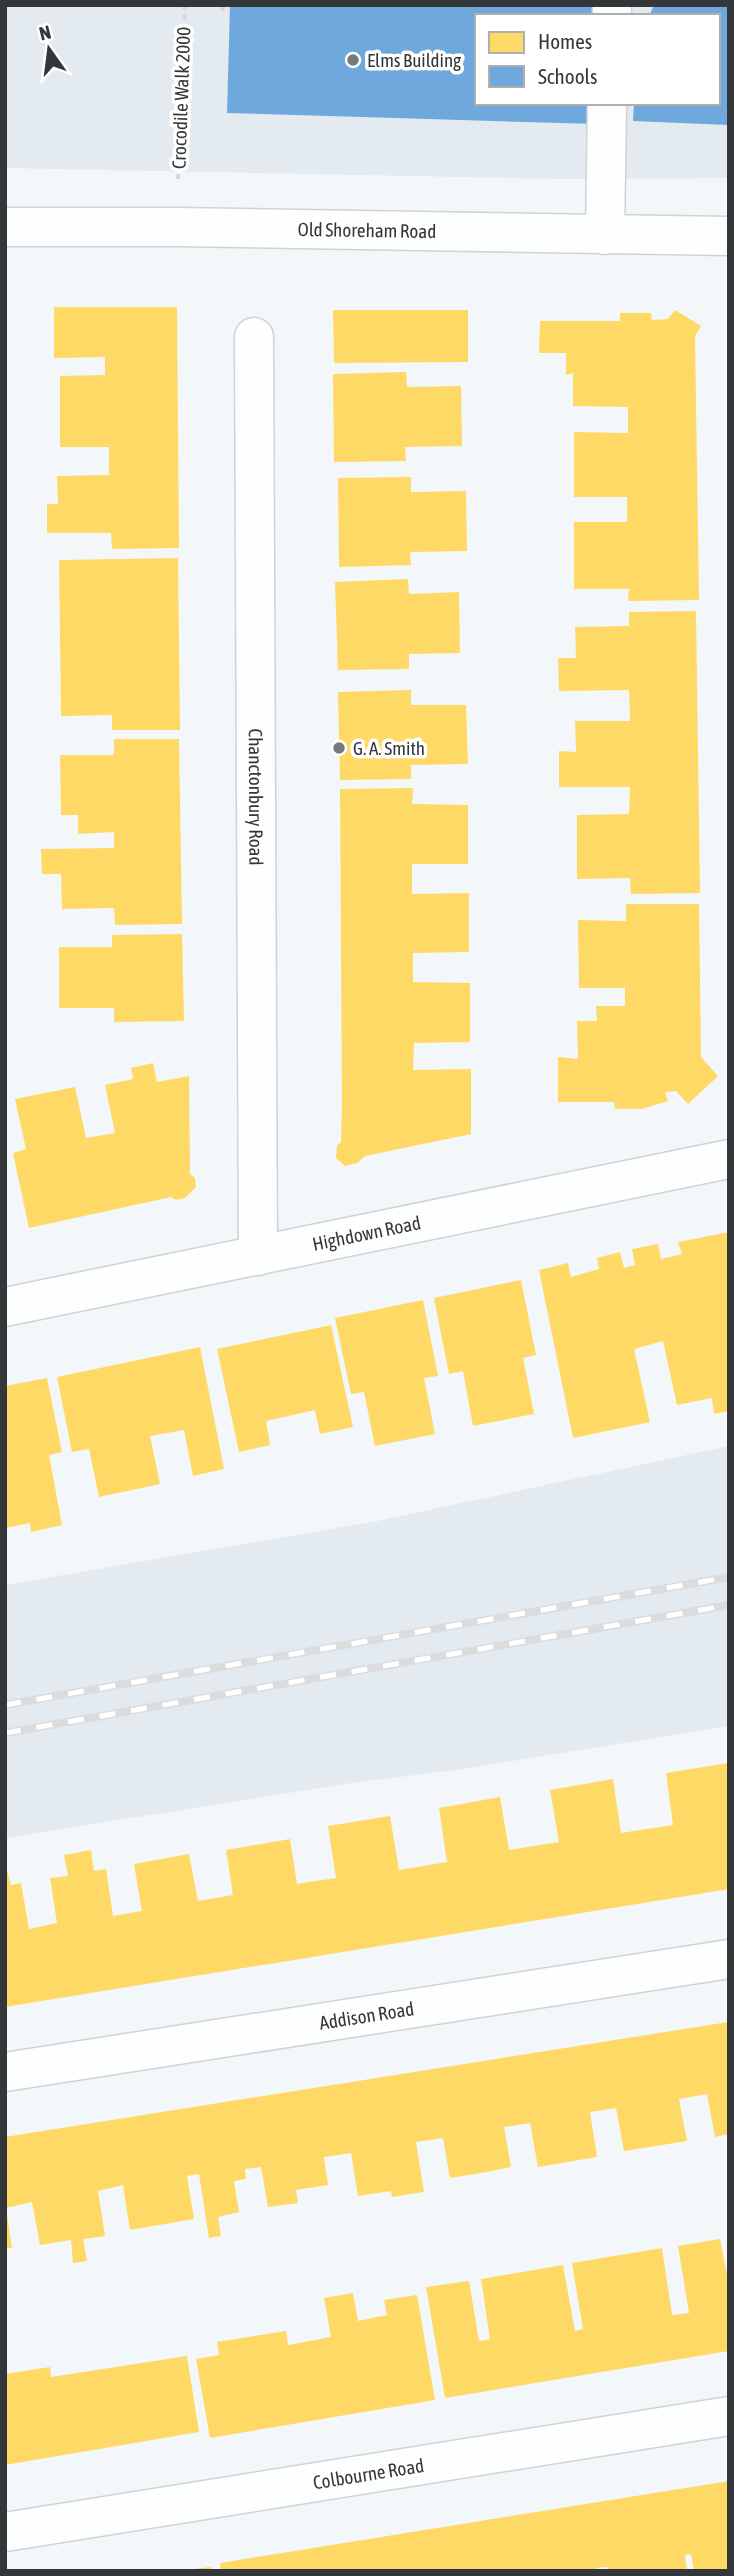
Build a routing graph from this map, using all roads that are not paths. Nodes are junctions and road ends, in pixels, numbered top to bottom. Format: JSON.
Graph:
{"nodes":[{"id":1,"x":607,"y":105,"type":"edge"},
{"id":2,"x":5,"y":227,"type":"edge"},
{"id":3,"x":605,"y":234,"type":"junction"},
{"id":4,"x":729,"y":236,"type":"edge"},
{"id":5,"x":254,"y":337,"type":"dead end"},
{"id":6,"x":729,"y":1159,"type":"edge"},
{"id":7,"x":258,"y":1256,"type":"junction"},
{"id":8,"x":5,"y":1307,"type":"edge"},
{"id":9,"x":729,"y":1959,"type":"edge"},
{"id":10,"x":5,"y":2072,"type":"edge"},
{"id":11,"x":729,"y":2416,"type":"edge"},
{"id":12,"x":5,"y":2532,"type":"edge"}],
"edges":[{"from":1,"to":3,"type":"street"},
{"from":2,"to":3,"type":"street","name":"Old Shoreham Road"},
{"from":3,"to":4,"type":"street","name":"Old Shoreham Road"},
{"from":5,"to":7,"type":"street","name":"Chanctonbury Road"},
{"from":6,"to":7,"type":"street","name":"Highdown Road"},
{"from":7,"to":8,"type":"street","name":"Highdown Road"},
{"from":9,"to":10,"type":"street","name":"Addison Road"},
{"from":11,"to":12,"type":"street","name":"Colbourne Road"}]}
